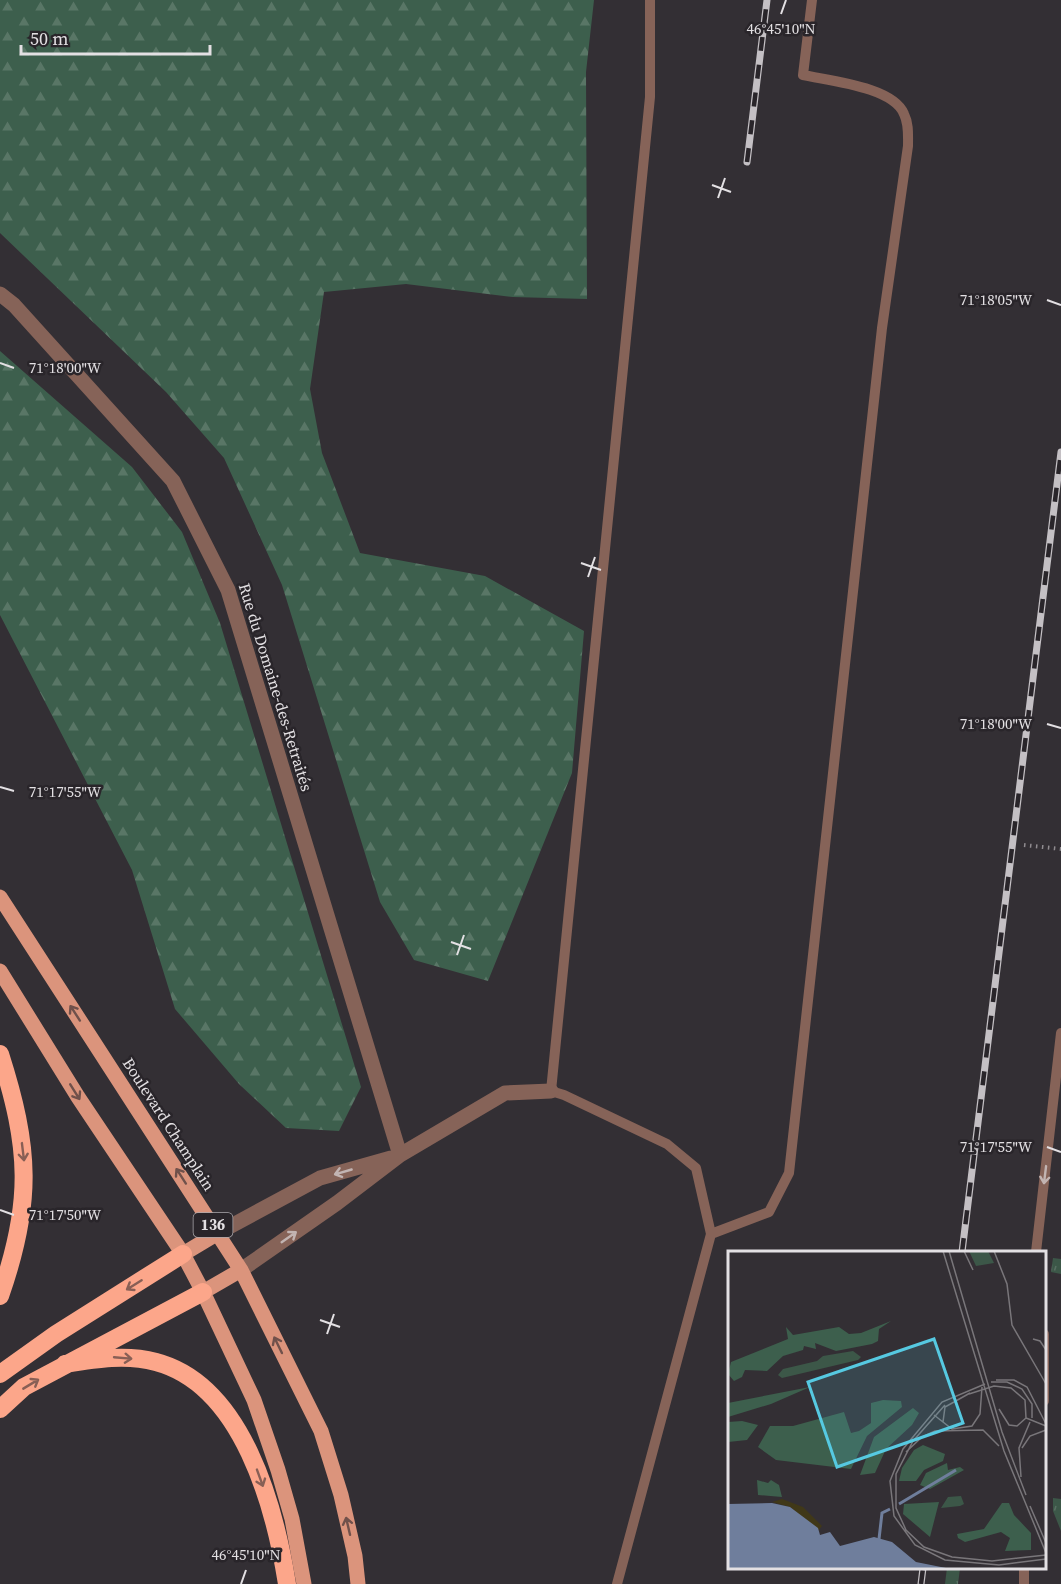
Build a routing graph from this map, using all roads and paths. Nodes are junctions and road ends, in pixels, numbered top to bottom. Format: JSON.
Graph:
{"nodes":[{"id":1,"x":650,"y":0,"type":"edge"},
{"id":2,"x":812,"y":0,"type":"edge"},
{"id":3,"x":0,"y":294,"type":"edge"},
{"id":4,"x":1024,"y":845,"type":"dead end"},
{"id":5,"x":1061,"y":849,"type":"edge"},
{"id":6,"x":0,"y":897,"type":"edge"},
{"id":7,"x":0,"y":971,"type":"edge"},
{"id":8,"x":1061,"y":1033,"type":"edge"},
{"id":9,"x":0,"y":1054,"type":"edge"},
{"id":10,"x":551,"y":1091,"type":"junction"},
{"id":11,"x":400,"y":1155,"type":"junction"},
{"id":12,"x":218,"y":1233,"type":"junction"},
{"id":13,"x":711,"y":1234,"type":"junction"},
{"id":14,"x":1036,"y":1251,"type":"edge"},
{"id":15,"x":183,"y":1254,"type":"junction"},
{"id":16,"x":241,"y":1270,"type":"junction"},
{"id":17,"x":203,"y":1292,"type":"junction"},
{"id":18,"x":0,"y":1296,"type":"edge"},
{"id":19,"x":66,"y":1364,"type":"junction"},
{"id":20,"x":0,"y":1374,"type":"edge"},
{"id":21,"x":0,"y":1409,"type":"edge"},
{"id":22,"x":287,"y":1584,"type":"edge"},
{"id":23,"x":304,"y":1584,"type":"edge"},
{"id":24,"x":358,"y":1584,"type":"edge"},
{"id":25,"x":617,"y":1584,"type":"edge"}],
"edges":[{"from":1,"to":10,"type":"lane"},
{"from":2,"to":13,"type":"lane"},
{"from":3,"to":11,"type":"street","name":"Rue du Domaine-des-Retraités"},
{"from":4,"to":5,"type":"path"},
{"from":12,"to":6,"type":"main road","name":"Boulevard Champlain","number":"136","one_way":true},
{"from":7,"to":15,"type":"main road","number":"136","one_way":true},
{"from":8,"to":14,"type":"lane","one_way":true},
{"from":9,"to":18,"type":"highway","one_way":true},
{"from":10,"to":11,"type":"street"},
{"from":10,"to":13,"type":"lane"},
{"from":11,"to":12,"type":"street","one_way":true},
{"from":16,"to":11,"type":"street","one_way":true},
{"from":12,"to":15,"type":"main road"},
{"from":12,"to":16,"type":"main road","name":"Boulevard Champlain","number":"136"},
{"from":13,"to":25,"type":"lane"},
{"from":15,"to":17,"type":"main road","number":"136"},
{"from":15,"to":20,"type":"highway","one_way":true},
{"from":16,"to":17,"type":"main road"},
{"from":24,"to":16,"type":"main road","name":"Boulevard Champlain","number":"136","one_way":true},
{"from":17,"to":19,"type":"highway"},
{"from":17,"to":23,"type":"main road","number":"136"},
{"from":21,"to":19,"type":"highway","one_way":true},
{"from":19,"to":22,"type":"highway","one_way":true}]}
